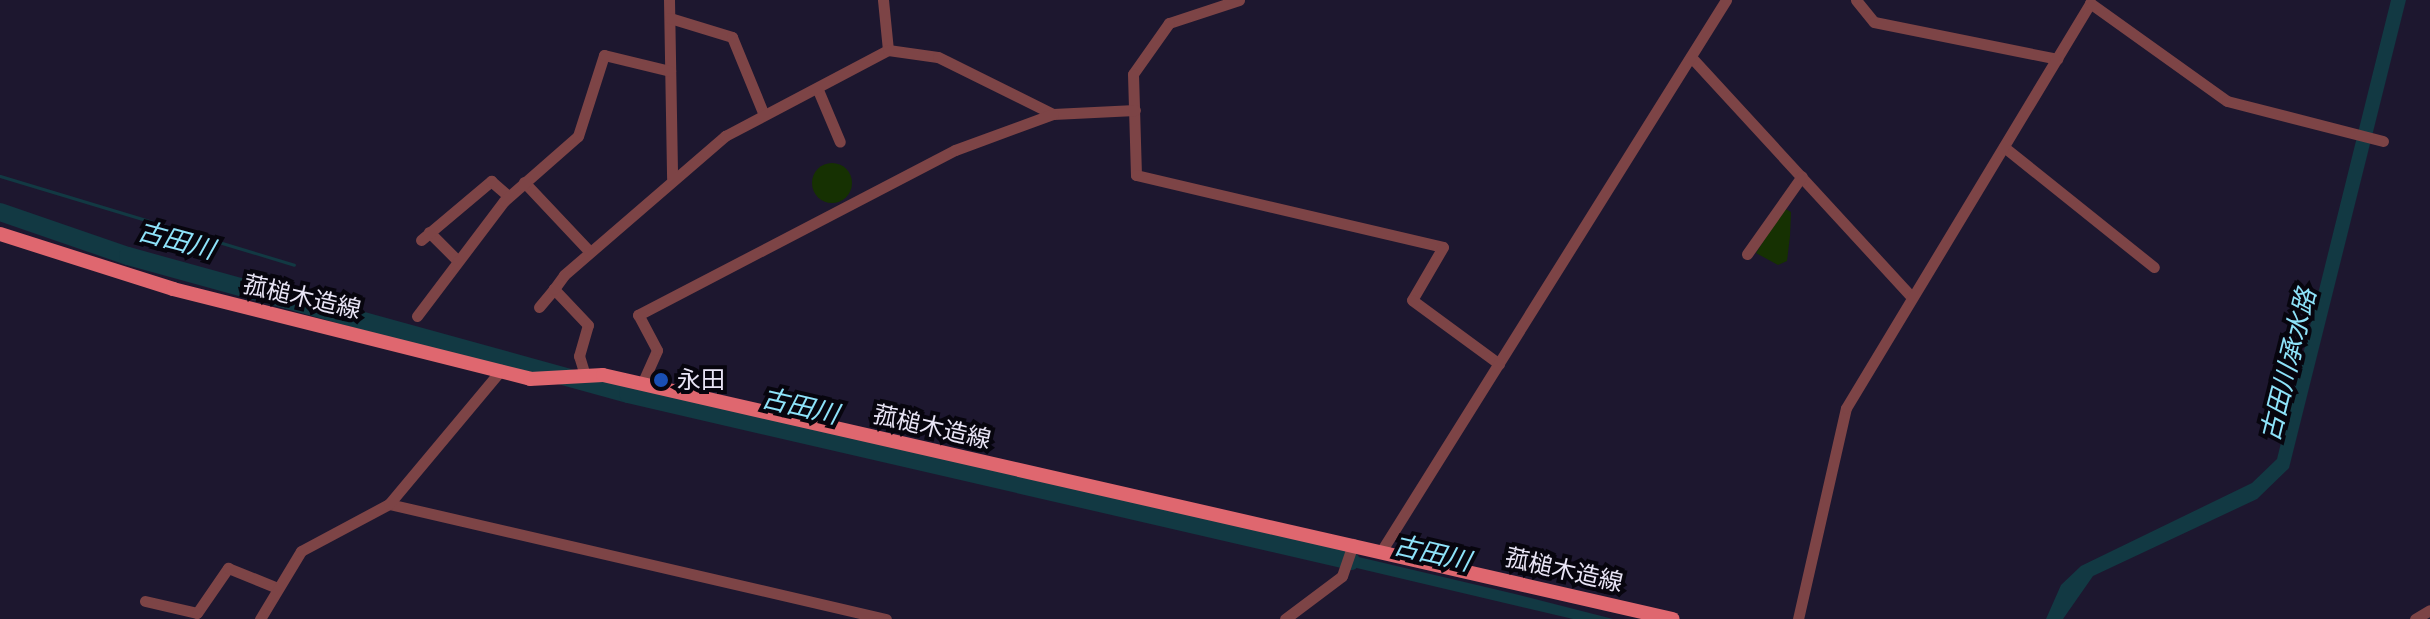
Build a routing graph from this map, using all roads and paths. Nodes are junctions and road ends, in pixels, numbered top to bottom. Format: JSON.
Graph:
{"nodes":[{"id":1,"x":669,"y":0,"type":"edge"},
{"id":2,"x":883,"y":0,"type":"edge"},
{"id":3,"x":1239,"y":0,"type":"edge"},
{"id":4,"x":1726,"y":0,"type":"edge"},
{"id":5,"x":1856,"y":0,"type":"edge"},
{"id":6,"x":670,"y":18,"type":"junction"},
{"id":7,"x":888,"y":50,"type":"junction"},
{"id":8,"x":1691,"y":57,"type":"junction"},
{"id":9,"x":2057,"y":59,"type":"junction"},
{"id":10,"x":670,"y":71,"type":"junction"},
{"id":11,"x":818,"y":90,"type":"junction"},
{"id":12,"x":1135,"y":110,"type":"junction"},
{"id":13,"x":1053,"y":114,"type":"junction"},
{"id":14,"x":764,"y":115,"type":"junction"},
{"id":15,"x":2383,"y":141,"type":"dead end"},
{"id":16,"x":840,"y":142,"type":"dead end"},
{"id":17,"x":2004,"y":147,"type":"junction"},
{"id":18,"x":1802,"y":176,"type":"junction"},
{"id":19,"x":672,"y":178,"type":"junction"},
{"id":20,"x":524,"y":182,"type":"junction"},
{"id":21,"x":508,"y":196,"type":"junction"},
{"id":22,"x":0,"y":234,"type":"edge"},
{"id":23,"x":589,"y":251,"type":"junction"},
{"id":24,"x":1747,"y":254,"type":"dead end"},
{"id":25,"x":457,"y":260,"type":"junction"},
{"id":26,"x":2154,"y":267,"type":"dead end"},
{"id":27,"x":554,"y":289,"type":"junction"},
{"id":28,"x":1912,"y":297,"type":"junction"},
{"id":29,"x":539,"y":307,"type":"dead end"},
{"id":30,"x":417,"y":316,"type":"dead end"},
{"id":31,"x":1499,"y":364,"type":"junction"},
{"id":32,"x":501,"y":370,"type":"junction"},
{"id":33,"x":583,"y":372,"type":"junction"},
{"id":34,"x":642,"y":384,"type":"junction"},
{"id":35,"x":389,"y":504,"type":"junction"},
{"id":36,"x":1352,"y":548,"type":"junction"},
{"id":37,"x":1382,"y":550,"type":"junction"},
{"id":38,"x":275,"y":587,"type":"junction"},
{"id":39,"x":145,"y":601,"type":"dead end"},
{"id":40,"x":2430,"y":610,"type":"edge"},
{"id":41,"x":260,"y":619,"type":"edge"},
{"id":42,"x":886,"y":619,"type":"edge"},
{"id":43,"x":1285,"y":619,"type":"edge"},
{"id":44,"x":1673,"y":619,"type":"edge"},
{"id":45,"x":1798,"y":619,"type":"edge"},
{"id":46,"x":2415,"y":619,"type":"edge"}],
"edges":[{"from":1,"to":6,"type":"street"},
{"from":2,"to":7,"type":"street"},
{"from":3,"to":12,"type":"street"},
{"from":4,"to":8,"type":"street"},
{"from":5,"to":9,"type":"street"},
{"from":6,"to":10,"type":"street"},
{"from":6,"to":14,"type":"street"},
{"from":7,"to":11,"type":"street"},
{"from":7,"to":13,"type":"street"},
{"from":8,"to":18,"type":"street"},
{"from":8,"to":31,"type":"street"},
{"from":9,"to":15,"type":"street"},
{"from":9,"to":17,"type":"street"},
{"from":10,"to":19,"type":"street"},
{"from":10,"to":20,"type":"street"},
{"from":11,"to":14,"type":"street"},
{"from":11,"to":16,"type":"street"},
{"from":12,"to":13,"type":"street"},
{"from":12,"to":31,"type":"street"},
{"from":13,"to":34,"type":"street"},
{"from":14,"to":19,"type":"street"},
{"from":17,"to":26,"type":"street"},
{"from":17,"to":28,"type":"street"},
{"from":18,"to":24,"type":"street"},
{"from":18,"to":28,"type":"street"},
{"from":19,"to":23,"type":"street"},
{"from":20,"to":21,"type":"street"},
{"from":20,"to":23,"type":"street"},
{"from":21,"to":25,"type":"street"},
{"from":21,"to":25,"type":"street"},
{"from":22,"to":32,"type":"main road","name":"菰槌木造線"},
{"from":23,"to":27,"type":"street"},
{"from":25,"to":30,"type":"street"},
{"from":27,"to":29,"type":"street"},
{"from":27,"to":33,"type":"street"},
{"from":28,"to":45,"type":"street"},
{"from":31,"to":37,"type":"street"},
{"from":32,"to":33,"type":"main road","name":"菰槌木造線"},
{"from":32,"to":35,"type":"street"},
{"from":33,"to":34,"type":"main road","name":"菰槌木造線"},
{"from":34,"to":36,"type":"main road","name":"菰槌木造線"},
{"from":35,"to":38,"type":"street"},
{"from":35,"to":42,"type":"street"},
{"from":36,"to":37,"type":"main road","name":"菰槌木造線"},
{"from":36,"to":43,"type":"street"},
{"from":37,"to":44,"type":"main road","name":"菰槌木造線"},
{"from":38,"to":39,"type":"street"},
{"from":38,"to":41,"type":"street"},
{"from":40,"to":46,"type":"street"}]}
